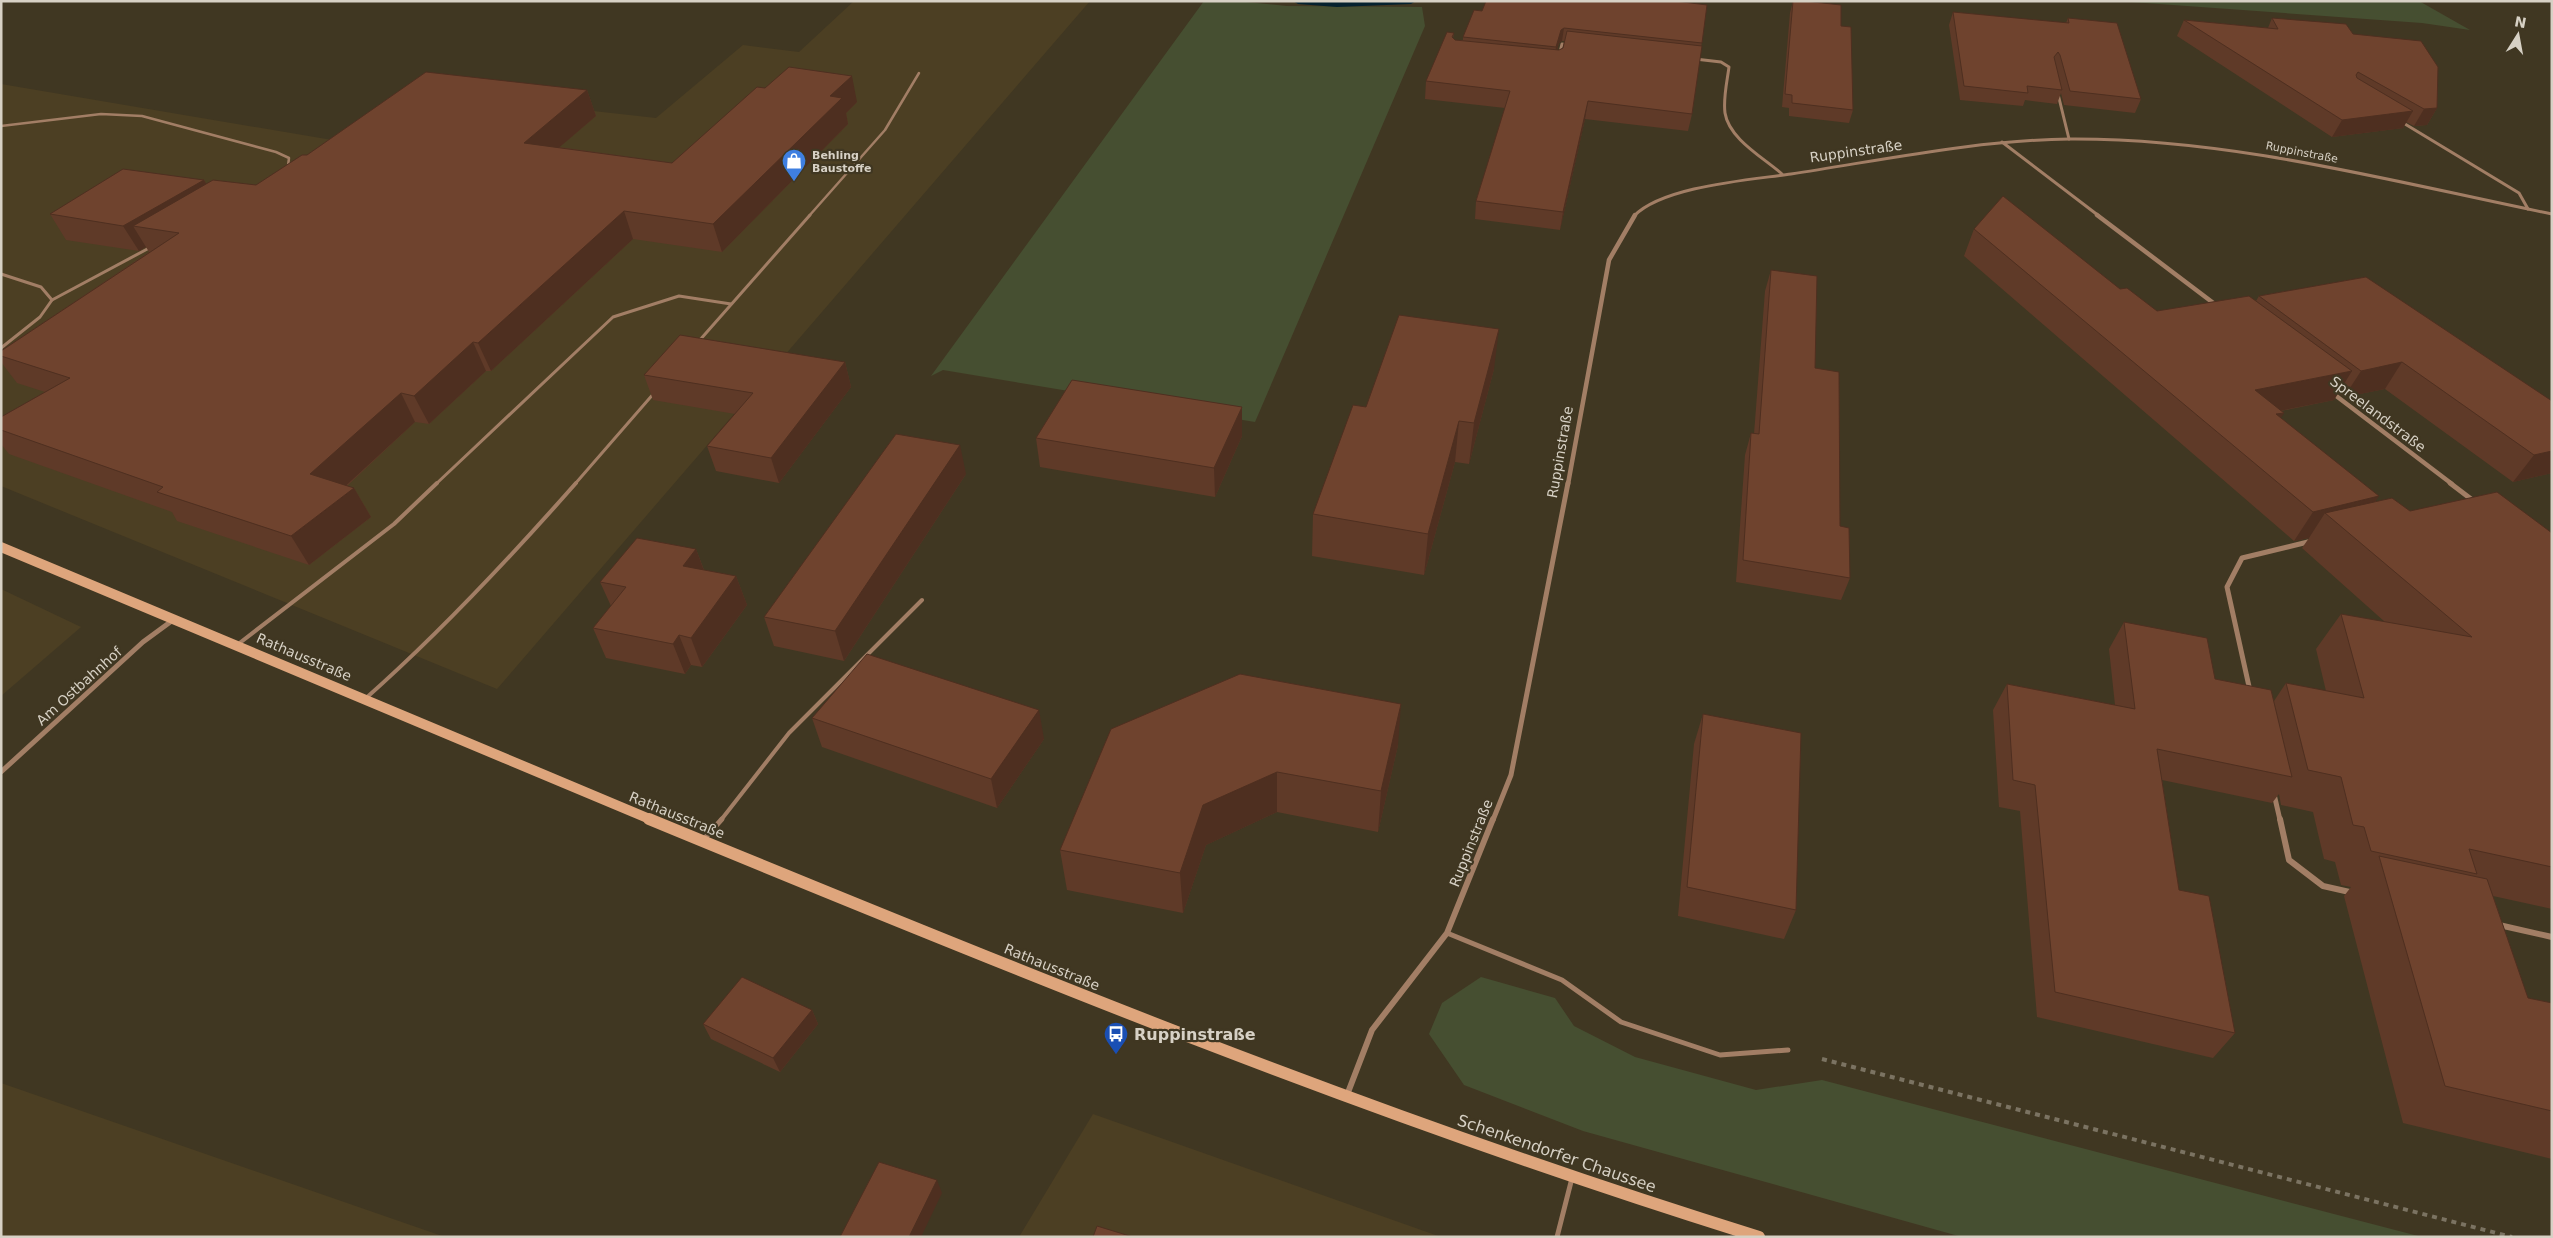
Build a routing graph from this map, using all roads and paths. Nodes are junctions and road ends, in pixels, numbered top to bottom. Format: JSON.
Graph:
{"nodes":[{"id":1,"x":1572,"y":45,"type":"edge"},
{"id":2,"x":1691,"y":59,"type":"edge"},
{"id":3,"x":1557,"y":64,"type":"edge"},
{"id":4,"x":919,"y":74,"type":"dead end"},
{"id":5,"x":2056,"y":86,"type":"edge"},
{"id":6,"x":2393,"y":117,"type":"edge"},
{"id":7,"x":1,"y":126,"type":"edge"},
{"id":8,"x":2069,"y":138,"type":"junction"},
{"id":9,"x":2002,"y":142,"type":"junction"},
{"id":10,"x":288,"y":167,"type":"edge"},
{"id":11,"x":1782,"y":174,"type":"junction"},
{"id":12,"x":2528,"y":209,"type":"junction"},
{"id":13,"x":2552,"y":214,"type":"edge"},
{"id":14,"x":154,"y":246,"type":"edge"},
{"id":15,"x":1,"y":274,"type":"edge"},
{"id":16,"x":52,"y":300,"type":"junction"},
{"id":17,"x":732,"y":304,"type":"junction"},
{"id":18,"x":2223,"y":311,"type":"edge"},
{"id":19,"x":1,"y":348,"type":"edge"},
{"id":20,"x":693,"y":348,"type":"edge"},
{"id":21,"x":661,"y":385,"type":"edge"},
{"id":22,"x":2326,"y":389,"type":"edge"},
{"id":23,"x":2476,"y":503,"type":"junction"},
{"id":24,"x":2468,"y":504,"type":"edge"},
{"id":25,"x":2484,"y":508,"type":"edge"},
{"id":26,"x":2318,"y":540,"type":"edge"},
{"id":27,"x":1,"y":547,"type":"edge"},
{"id":28,"x":922,"y":600,"type":"dead end"},
{"id":29,"x":174,"y":620,"type":"junction"},
{"id":30,"x":237,"y":645,"type":"junction"},
{"id":31,"x":2251,"y":694,"type":"edge"},
{"id":32,"x":365,"y":699,"type":"junction"},
{"id":33,"x":1,"y":772,"type":"edge"},
{"id":34,"x":2273,"y":791,"type":"edge"},
{"id":35,"x":702,"y":842,"type":"junction"},
{"id":36,"x":2361,"y":894,"type":"dead end"},
{"id":37,"x":2495,"y":924,"type":"edge"},
{"id":38,"x":1447,"y":933,"type":"junction"},
{"id":39,"x":2552,"y":937,"type":"edge"},
{"id":40,"x":1788,"y":1050,"type":"joint"},
{"id":41,"x":1346,"y":1098,"type":"junction"},
{"id":42,"x":1572,"y":1178,"type":"junction"},
{"id":43,"x":1557,"y":1237,"type":"edge"},
{"id":44,"x":1759,"y":1237,"type":"edge"},
{"id":45,"x":2512,"y":1237,"type":"edge"}],
"edges":[{"from":1,"to":3,"type":"street"},
{"from":2,"to":11,"type":"street"},
{"from":4,"to":17,"type":"lane"},
{"from":5,"to":8,"type":"street"},
{"from":6,"to":12,"type":"street"},
{"from":7,"to":10,"type":"lane"},
{"from":8,"to":9,"type":"street","name":"Ruppinstraße"},
{"from":8,"to":12,"type":"street","name":"Ruppinstraße"},
{"from":9,"to":11,"type":"street","name":"Ruppinstraße"},
{"from":9,"to":18,"type":"street"},
{"from":11,"to":38,"type":"street","name":"Ruppinstraße"},
{"from":12,"to":13,"type":"street","name":"Ruppinstraße"},
{"from":14,"to":16,"type":"lane"},
{"from":15,"to":16,"type":"lane"},
{"from":16,"to":19,"type":"lane"},
{"from":17,"to":20,"type":"lane"},
{"from":17,"to":30,"type":"lane"},
{"from":21,"to":32,"type":"lane"},
{"from":22,"to":23,"type":"street","name":"Spreelandstraße"},
{"from":23,"to":24,"type":"street"},
{"from":23,"to":25,"type":"street","name":"Spreelandstraße"},
{"from":26,"to":31,"type":"street"},
{"from":27,"to":29,"type":"main road","name":"Rathausstraße"},
{"from":28,"to":35,"type":"lane"},
{"from":29,"to":30,"type":"main road","name":"Rathausstraße"},
{"from":29,"to":33,"type":"street","name":"Am Ostbahnhof"},
{"from":30,"to":32,"type":"main road","name":"Rathausstraße"},
{"from":32,"to":35,"type":"main road","name":"Rathausstraße"},
{"from":34,"to":36,"type":"street"},
{"from":35,"to":41,"type":"main road","name":"Rathausstraße"},
{"from":37,"to":39,"type":"street"},
{"from":38,"to":40,"type":"lane"},
{"from":38,"to":41,"type":"street","name":"Ruppinstraße"},
{"from":40,"to":45,"type":"path"},
{"from":41,"to":42,"type":"main road","name":"Schenkendorfer Chaussee"},
{"from":42,"to":43,"type":"lane"},
{"from":42,"to":44,"type":"main road","name":"Schenkendorfer Chaussee"}]}
